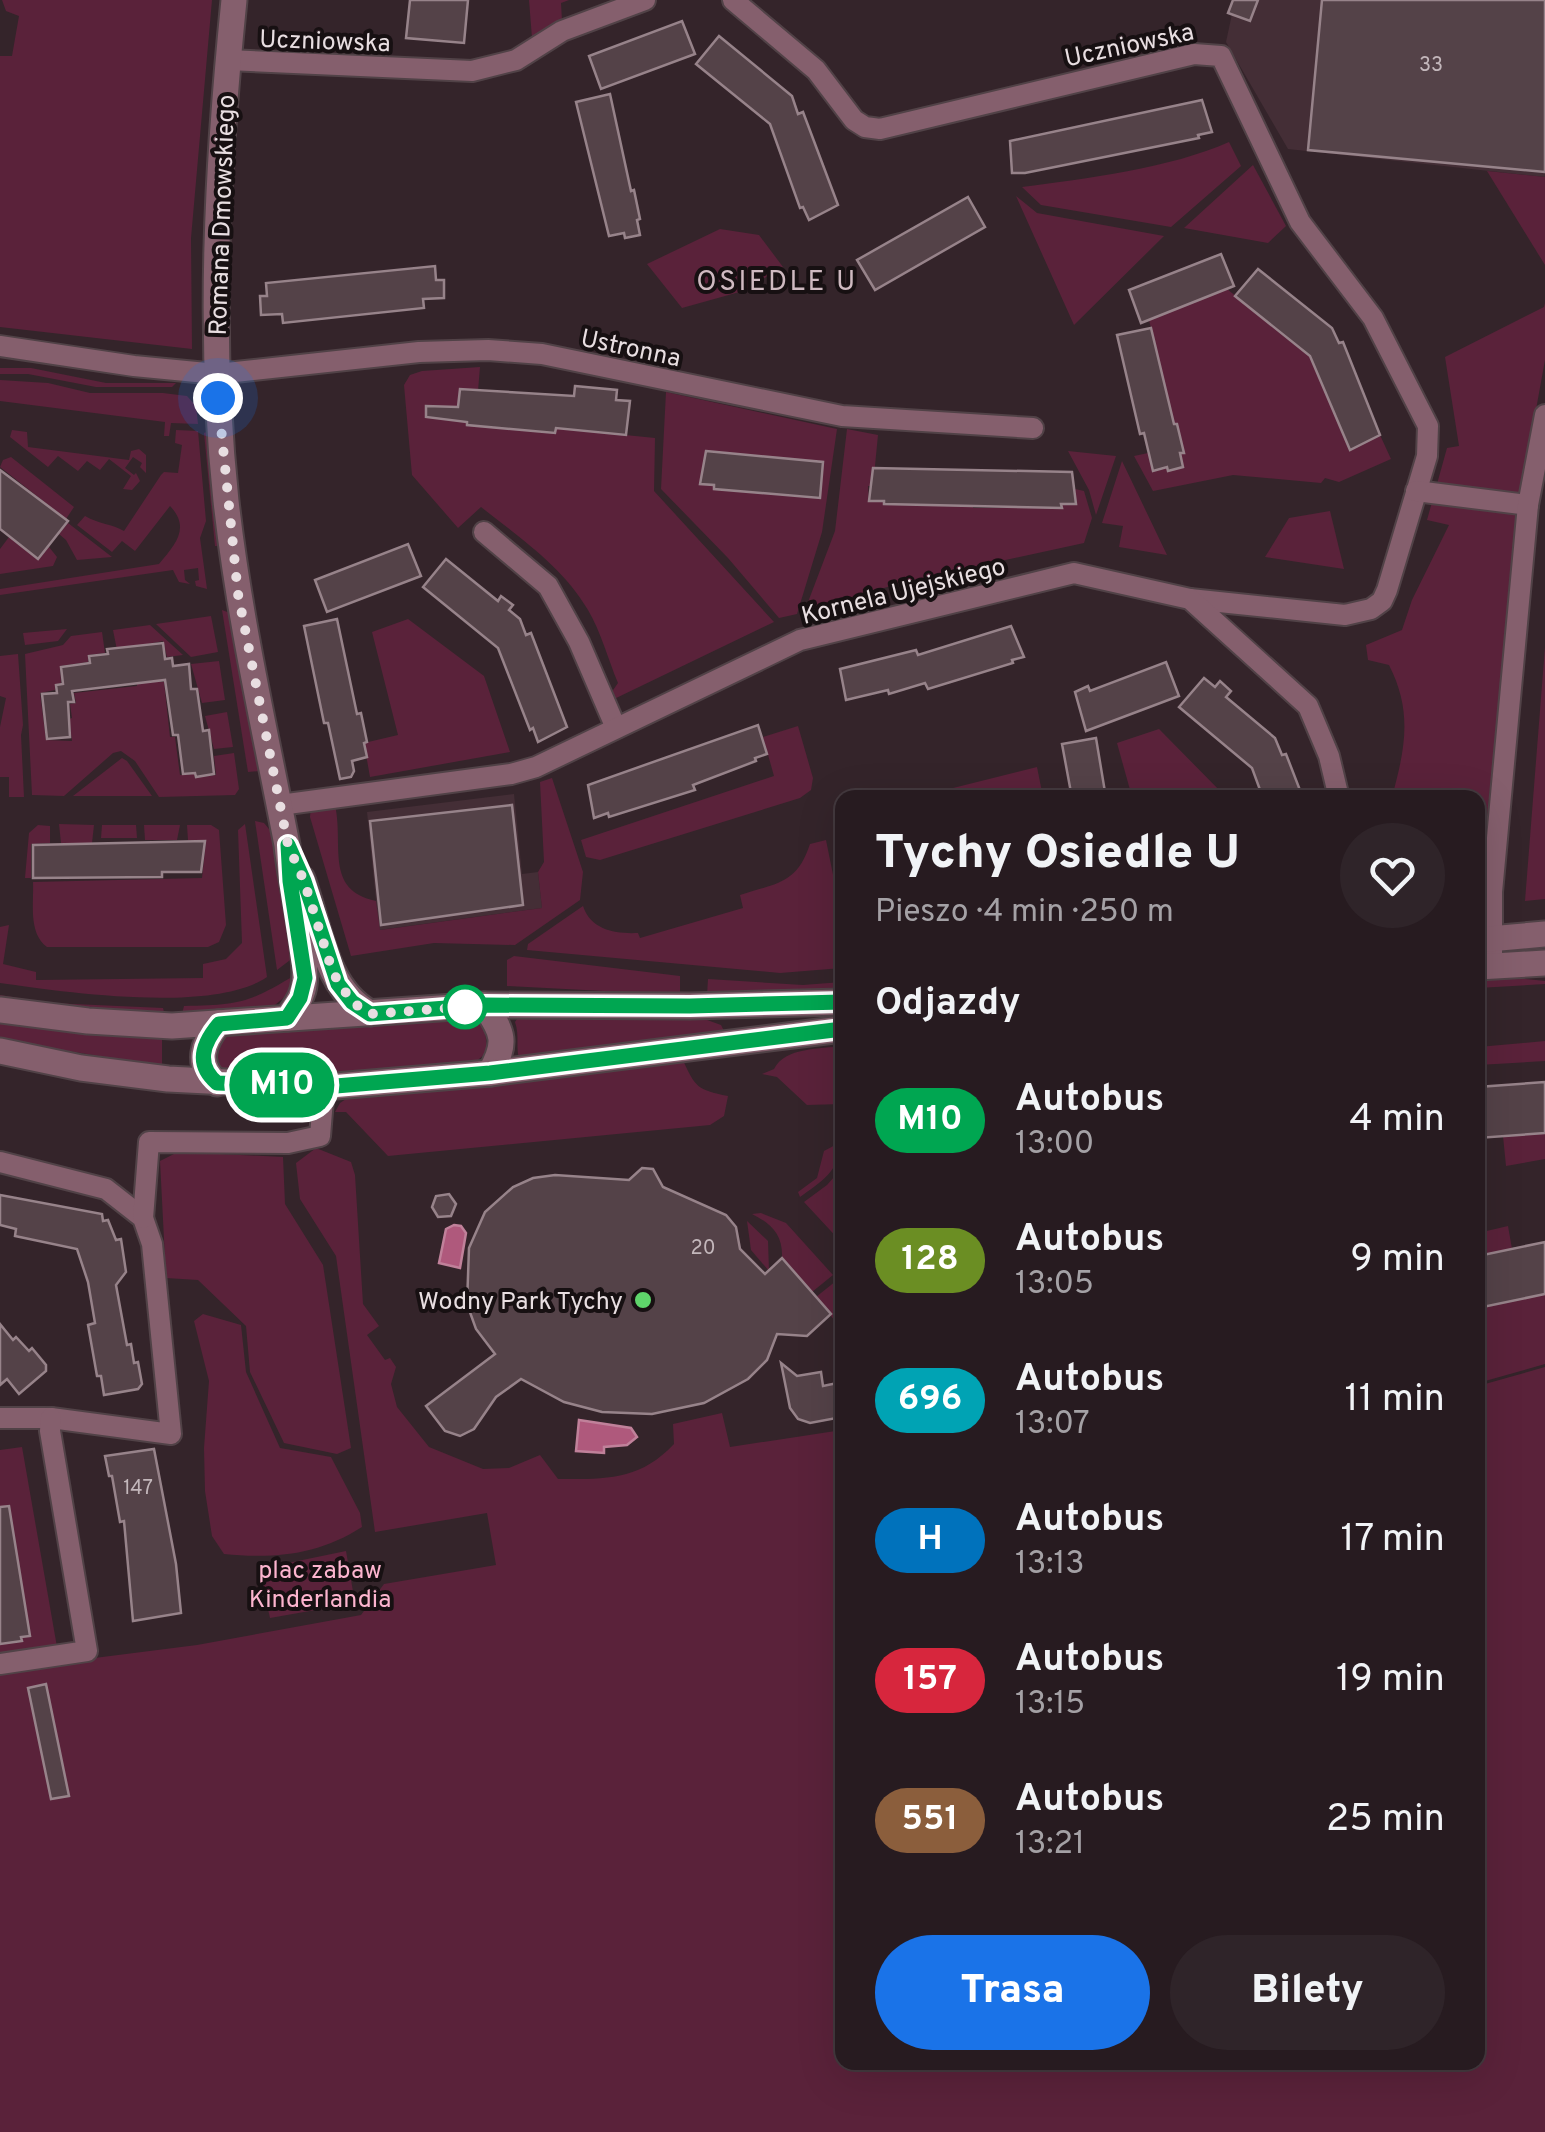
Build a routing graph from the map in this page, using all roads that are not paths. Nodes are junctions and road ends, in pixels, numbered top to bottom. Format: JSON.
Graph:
{"nodes":[{"id":1,"x":234,"y":0,"type":"edge"},
{"id":2,"x":645,"y":0,"type":"edge"},
{"id":3,"x":733,"y":0,"type":"edge"},
{"id":4,"x":228,"y":60,"type":"junction"},
{"id":5,"x":0,"y":346,"type":"edge"},
{"id":6,"x":217,"y":374,"type":"junction"},
{"id":7,"x":1545,"y":415,"type":"edge"},
{"id":8,"x":1033,"y":428,"type":"dead end"},
{"id":9,"x":1416,"y":491,"type":"junction"},
{"id":10,"x":1528,"y":506,"type":"junction"},
{"id":11,"x":484,"y":532,"type":"dead end"},
{"id":12,"x":1190,"y":600,"type":"junction"},
{"id":13,"x":616,"y":728,"type":"junction"},
{"id":14,"x":1337,"y":790,"type":"edge"},
{"id":15,"x":280,"y":805,"type":"junction"},
{"id":16,"x":288,"y":845,"type":"junction"},
{"id":17,"x":1485,"y":934,"type":"edge"},
{"id":18,"x":1545,"y":934,"type":"edge"},
{"id":19,"x":1485,"y":940,"type":"edge"},
{"id":20,"x":1545,"y":962,"type":"edge"},
{"id":21,"x":1485,"y":967,"type":"edge"},
{"id":22,"x":835,"y":1002,"type":"edge"},
{"id":23,"x":484,"y":1005,"type":"junction"},
{"id":24,"x":0,"y":1010,"type":"edge"},
{"id":25,"x":370,"y":1014,"type":"junction"},
{"id":26,"x":287,"y":1018,"type":"junction"},
{"id":27,"x":219,"y":1024,"type":"junction"},
{"id":28,"x":835,"y":1030,"type":"edge"},
{"id":29,"x":0,"y":1052,"type":"edge"},
{"id":30,"x":490,"y":1073,"type":"junction"},
{"id":31,"x":217,"y":1083,"type":"junction"},
{"id":32,"x":324,"y":1087,"type":"junction"},
{"id":33,"x":0,"y":1162,"type":"edge"},
{"id":34,"x":143,"y":1218,"type":"junction"},
{"id":35,"x":0,"y":1418,"type":"edge"},
{"id":36,"x":51,"y":1418,"type":"junction"},
{"id":37,"x":0,"y":1664,"type":"edge"}],
"edges":[{"from":1,"to":4,"type":"street","name":"Romana Dmowskiego"},
{"from":2,"to":4,"type":"street","name":"Uczniowska"},
{"from":3,"to":9,"type":"street","name":"Uczniowska"},
{"from":4,"to":6,"type":"street","name":"Romana Dmowskiego"},
{"from":5,"to":6,"type":"street","name":"Ustronna"},
{"from":6,"to":8,"type":"street","name":"Ustronna"},
{"from":6,"to":15,"type":"street","name":"Romana Dmowskiego"},
{"from":7,"to":10,"type":"street"},
{"from":9,"to":10,"type":"street"},
{"from":9,"to":12,"type":"street","name":"Uczniowska"},
{"from":10,"to":17,"type":"street"},
{"from":11,"to":13,"type":"street"},
{"from":12,"to":13,"type":"street","name":"Kornela Ujejskiego"},
{"from":12,"to":14,"type":"street","name":"Kornela Ujejskiego"},
{"from":13,"to":15,"type":"street","name":"Kornela Ujejskiego"},
{"from":15,"to":16,"type":"street","name":"Romana Dmowskiego"},
{"from":16,"to":25,"type":"street","name":"Romana Dmowskiego"},
{"from":16,"to":26,"type":"street","name":"Romana Dmowskiego"},
{"from":18,"to":19,"type":"street"},
{"from":20,"to":21,"type":"street"},
{"from":22,"to":23,"type":"street"},
{"from":23,"to":25,"type":"street"},
{"from":23,"to":30,"type":"street"},
{"from":24,"to":27,"type":"street"},
{"from":25,"to":26,"type":"street"},
{"from":26,"to":27,"type":"street"},
{"from":27,"to":31,"type":"street"},
{"from":28,"to":30,"type":"street"},
{"from":29,"to":31,"type":"street"},
{"from":30,"to":32,"type":"street"},
{"from":31,"to":32,"type":"street"},
{"from":32,"to":34,"type":"street"},
{"from":33,"to":34,"type":"street"},
{"from":34,"to":36,"type":"street"},
{"from":35,"to":36,"type":"street"},
{"from":36,"to":37,"type":"street"}]}
